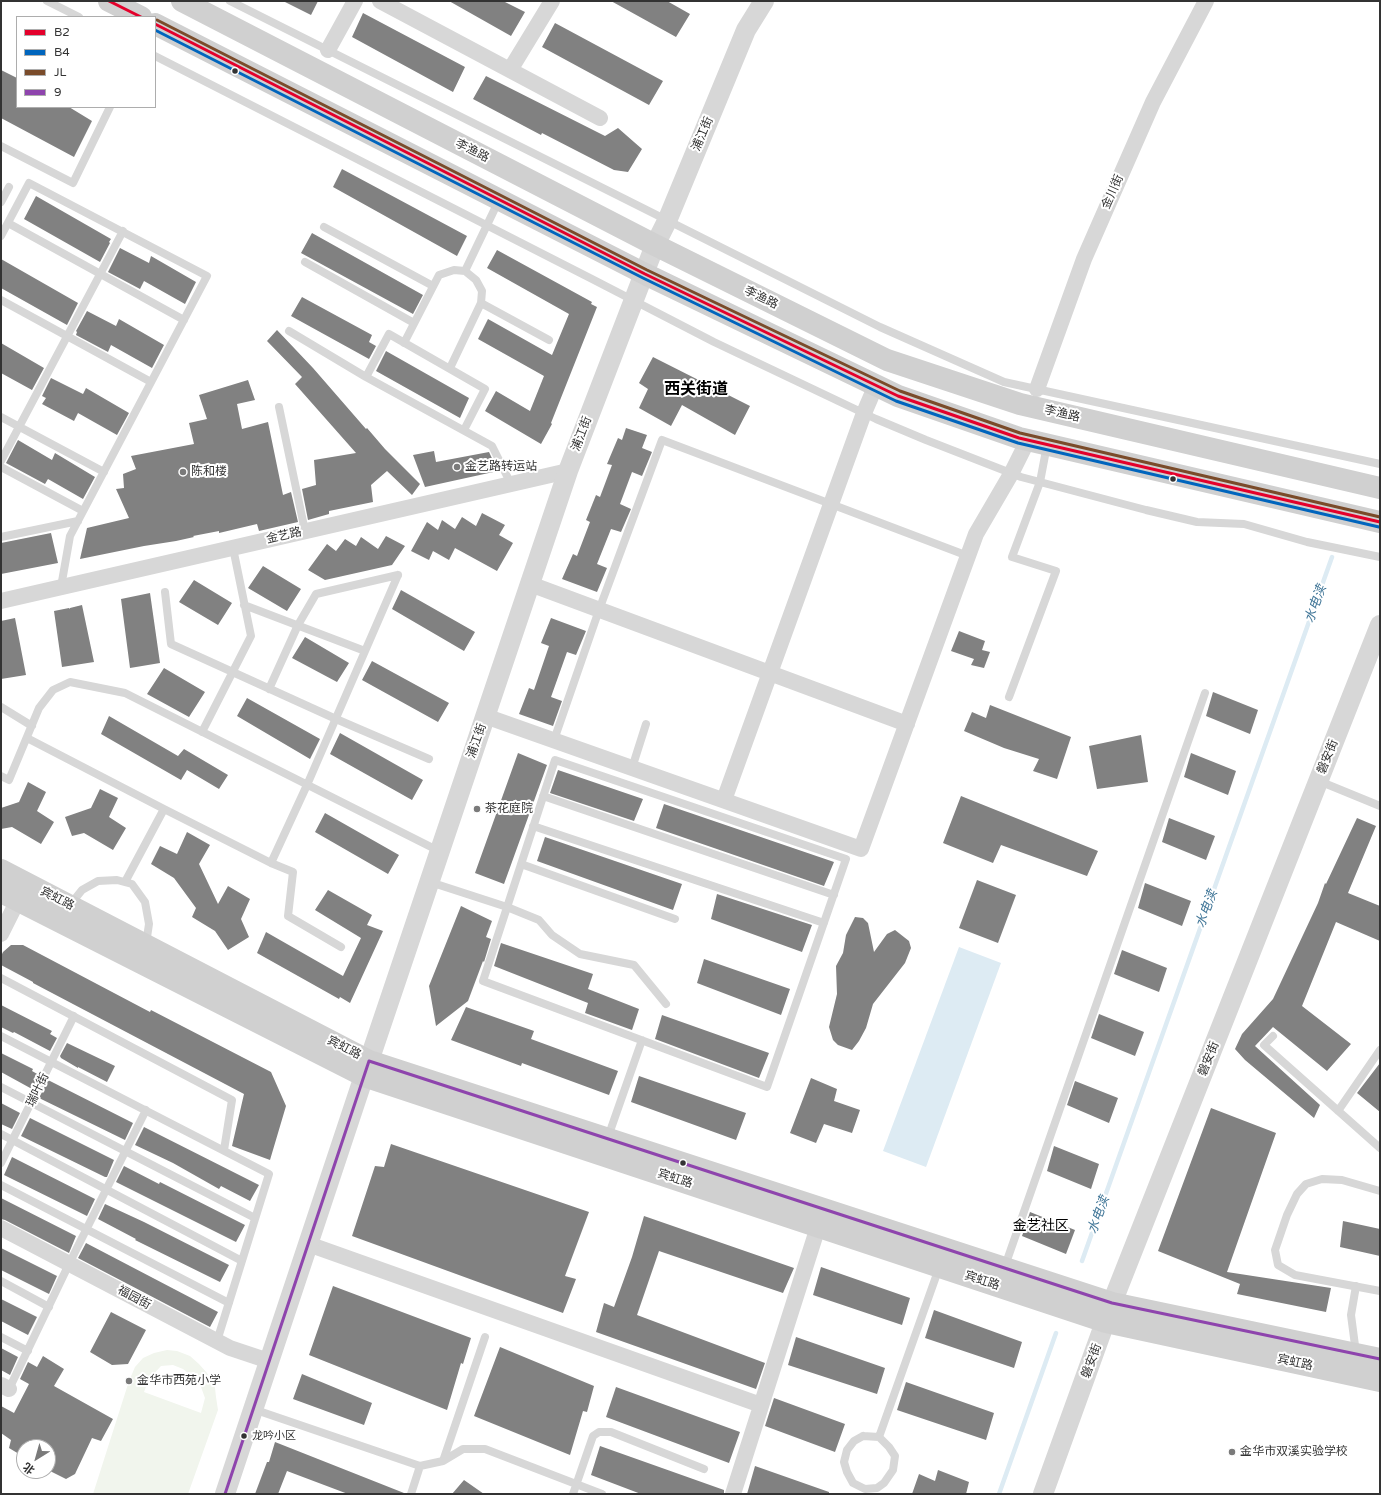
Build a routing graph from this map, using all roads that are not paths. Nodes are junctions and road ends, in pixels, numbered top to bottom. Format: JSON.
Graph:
{"nodes":[{"id":1,"x":47,"y":1,"type":"edge"},
{"id":2,"x":109,"y":1,"type":"edge"},
{"id":3,"x":182,"y":1,"type":"edge"},
{"id":4,"x":230,"y":1,"type":"edge"},
{"id":5,"x":355,"y":1,"type":"edge"},
{"id":6,"x":380,"y":1,"type":"edge"},
{"id":7,"x":552,"y":1,"type":"edge"},
{"id":8,"x":764,"y":1,"type":"edge"},
{"id":9,"x":1206,"y":1,"type":"edge"},
{"id":10,"x":77,"y":16,"type":"edge"},
{"id":11,"x":138,"y":16,"type":"edge"},
{"id":12,"x":156,"y":25,"type":"edge"},
{"id":13,"x":328,"y":50,"type":"junction"},
{"id":14,"x":156,"y":57,"type":"edge"},
{"id":15,"x":510,"y":70,"type":"junction"},
{"id":16,"x":110,"y":108,"type":"edge"},
{"id":17,"x":600,"y":118,"type":"dead end"},
{"id":18,"x":1,"y":146,"type":"edge"},
{"id":19,"x":9,"y":187,"type":"dead end"},
{"id":20,"x":499,"y":199,"type":"junction"},
{"id":21,"x":1,"y":202,"type":"edge"},
{"id":22,"x":667,"y":221,"type":"junction"},
{"id":23,"x":8,"y":223,"type":"junction"},
{"id":24,"x":487,"y":226,"type":"junction"},
{"id":25,"x":324,"y":227,"type":"dead end"},
{"id":26,"x":123,"y":231,"type":"junction"},
{"id":27,"x":1,"y":236,"type":"edge"},
{"id":28,"x":655,"y":246,"type":"junction"},
{"id":29,"x":305,"y":262,"type":"dead end"},
{"id":30,"x":465,"y":271,"type":"junction"},
{"id":31,"x":100,"y":274,"type":"junction"},
{"id":32,"x":645,"y":274,"type":"junction"},
{"id":33,"x":433,"y":286,"type":"junction"},
{"id":34,"x":1,"y":300,"type":"edge"},
{"id":35,"x":634,"y":301,"type":"junction"},
{"id":36,"x":481,"y":303,"type":"junction"},
{"id":37,"x":184,"y":320,"type":"junction"},
{"id":38,"x":414,"y":323,"type":"junction"},
{"id":39,"x":289,"y":331,"type":"dead end"},
{"id":40,"x":68,"y":336,"type":"junction"},
{"id":41,"x":549,"y":340,"type":"dead end"},
{"id":42,"x":404,"y":343,"type":"junction"},
{"id":43,"x":450,"y":368,"type":"junction"},
{"id":44,"x":366,"y":377,"type":"junction"},
{"id":45,"x":151,"y":382,"type":"junction"},
{"id":46,"x":876,"y":385,"type":"junction"},
{"id":47,"x":1036,"y":389,"type":"junction"},
{"id":48,"x":279,"y":407,"type":"dead end"},
{"id":49,"x":864,"y":413,"type":"junction"},
{"id":50,"x":1,"y":418,"type":"edge"},
{"id":51,"x":19,"y":427,"type":"junction"},
{"id":52,"x":464,"y":430,"type":"junction"},
{"id":53,"x":1037,"y":442,"type":"junction"},
{"id":54,"x":1,"y":461,"type":"edge"},
{"id":55,"x":1380,"y":464,"type":"edge"},
{"id":56,"x":1,"y":467,"type":"edge"},
{"id":57,"x":568,"y":471,"type":"junction"},
{"id":58,"x":104,"y":472,"type":"junction"},
{"id":59,"x":1011,"y":474,"type":"junction"},
{"id":60,"x":1040,"y":482,"type":"junction"},
{"id":61,"x":511,"y":484,"type":"junction"},
{"id":62,"x":1380,"y":488,"type":"edge"},
{"id":63,"x":831,"y":504,"type":"junction"},
{"id":64,"x":83,"y":511,"type":"junction"},
{"id":65,"x":78,"y":521,"type":"junction"},
{"id":66,"x":1380,"y":522,"type":"edge"},
{"id":67,"x":305,"y":531,"type":"junction"},
{"id":68,"x":1,"y":537,"type":"edge"},
{"id":69,"x":233,"y":548,"type":"junction"},
{"id":70,"x":968,"y":556,"type":"junction"},
{"id":71,"x":1380,"y":557,"type":"edge"},
{"id":72,"x":530,"y":584,"type":"junction"},
{"id":73,"x":62,"y":587,"type":"junction"},
{"id":74,"x":165,"y":592,"type":"dead end"},
{"id":75,"x":1,"y":600,"type":"edge"},
{"id":76,"x":244,"y":605,"type":"junction"},
{"id":77,"x":599,"y":610,"type":"junction"},
{"id":78,"x":298,"y":625,"type":"junction"},
{"id":79,"x":1380,"y":625,"type":"edge"},
{"id":80,"x":365,"y":651,"type":"junction"},
{"id":81,"x":232,"y":672,"type":"junction"},
{"id":82,"x":770,"y":673,"type":"junction"},
{"id":83,"x":270,"y":689,"type":"junction"},
{"id":84,"x":1205,"y":693,"type":"dead end"},
{"id":85,"x":1010,"y":697,"type":"dead end"},
{"id":86,"x":1,"y":707,"type":"edge"},
{"id":87,"x":485,"y":716,"type":"junction"},
{"id":88,"x":336,"y":719,"type":"junction"},
{"id":89,"x":646,"y":724,"type":"dead end"},
{"id":90,"x":907,"y":724,"type":"junction"},
{"id":91,"x":32,"y":726,"type":"junction"},
{"id":92,"x":202,"y":732,"type":"junction"},
{"id":93,"x":27,"y":738,"type":"junction"},
{"id":94,"x":554,"y":740,"type":"junction"},
{"id":95,"x":429,"y":759,"type":"dead end"},
{"id":96,"x":632,"y":768,"type":"junction"},
{"id":97,"x":1,"y":776,"type":"edge"},
{"id":98,"x":1318,"y":781,"type":"junction"},
{"id":99,"x":307,"y":785,"type":"junction"},
{"id":100,"x":543,"y":796,"type":"junction"},
{"id":101,"x":724,"y":800,"type":"junction"},
{"id":102,"x":1380,"y":806,"type":"edge"},
{"id":103,"x":164,"y":809,"type":"junction"},
{"id":104,"x":533,"y":826,"type":"junction"},
{"id":105,"x":439,"y":851,"type":"junction"},
{"id":106,"x":271,"y":863,"type":"junction"},
{"id":107,"x":521,"y":864,"type":"junction"},
{"id":108,"x":1,"y":870,"type":"edge"},
{"id":109,"x":125,"y":882,"type":"junction"},
{"id":110,"x":429,"y":882,"type":"junction"},
{"id":111,"x":834,"y":895,"type":"junction"},
{"id":112,"x":9,"y":896,"type":"edge"},
{"id":113,"x":70,"y":905,"type":"junction"},
{"id":114,"x":507,"y":907,"type":"junction"},
{"id":115,"x":675,"y":919,"type":"dead end"},
{"id":116,"x":824,"y":924,"type":"junction"},
{"id":117,"x":1,"y":934,"type":"edge"},
{"id":118,"x":146,"y":945,"type":"junction"},
{"id":119,"x":341,"y":947,"type":"dead end"},
{"id":120,"x":1,"y":978,"type":"edge"},
{"id":121,"x":666,"y":1004,"type":"dead end"},
{"id":122,"x":74,"y":1016,"type":"junction"},
{"id":123,"x":1,"y":1036,"type":"edge"},
{"id":124,"x":1273,"y":1036,"type":"dead end"},
{"id":125,"x":642,"y":1040,"type":"junction"},
{"id":126,"x":1380,"y":1050,"type":"edge"},
{"id":127,"x":52,"y":1062,"type":"junction"},
{"id":128,"x":366,"y":1068,"type":"junction"},
{"id":129,"x":1,"y":1087,"type":"edge"},
{"id":130,"x":32,"y":1102,"type":"junction"},
{"id":131,"x":146,"y":1110,"type":"junction"},
{"id":132,"x":1338,"y":1111,"type":"junction"},
{"id":133,"x":1,"y":1134,"type":"edge"},
{"id":134,"x":608,"y":1138,"type":"junction"},
{"id":135,"x":13,"y":1140,"type":"junction"},
{"id":136,"x":1380,"y":1148,"type":"edge"},
{"id":137,"x":224,"y":1150,"type":"junction"},
{"id":138,"x":126,"y":1151,"type":"junction"},
{"id":139,"x":1,"y":1163,"type":"edge"},
{"id":140,"x":1,"y":1186,"type":"edge"},
{"id":141,"x":106,"y":1189,"type":"junction"},
{"id":142,"x":1380,"y":1191,"type":"edge"},
{"id":143,"x":256,"y":1218,"type":"junction"},
{"id":144,"x":818,"y":1227,"type":"junction"},
{"id":145,"x":1,"y":1228,"type":"edge"},
{"id":146,"x":86,"y":1230,"type":"junction"},
{"id":147,"x":308,"y":1244,"type":"junction"},
{"id":148,"x":242,"y":1261,"type":"junction"},
{"id":149,"x":69,"y":1264,"type":"junction"},
{"id":150,"x":940,"y":1267,"type":"junction"},
{"id":151,"x":1004,"y":1268,"type":"junction"},
{"id":152,"x":1,"y":1281,"type":"edge"},
{"id":153,"x":1356,"y":1286,"type":"junction"},
{"id":154,"x":1380,"y":1291,"type":"edge"},
{"id":155,"x":229,"y":1303,"type":"junction"},
{"id":156,"x":49,"y":1307,"type":"junction"},
{"id":157,"x":1109,"y":1313,"type":"junction"},
{"id":158,"x":1,"y":1337,"type":"edge"},
{"id":159,"x":485,"y":1337,"type":"dead end"},
{"id":160,"x":217,"y":1341,"type":"junction"},
{"id":161,"x":28,"y":1351,"type":"junction"},
{"id":162,"x":1356,"y":1354,"type":"junction"},
{"id":163,"x":1380,"y":1359,"type":"edge"},
{"id":164,"x":269,"y":1361,"type":"junction"},
{"id":165,"x":1380,"y":1381,"type":"edge"},
{"id":166,"x":5,"y":1387,"type":"edge"},
{"id":167,"x":761,"y":1405,"type":"junction"},
{"id":168,"x":254,"y":1409,"type":"junction"},
{"id":169,"x":878,"y":1437,"type":"junction"},
{"id":170,"x":443,"y":1461,"type":"junction"},
{"id":171,"x":420,"y":1466,"type":"junction"},
{"id":172,"x":704,"y":1469,"type":"dead end"},
{"id":173,"x":577,"y":1484,"type":"junction"},
{"id":174,"x":225,"y":1494,"type":"edge"},
{"id":175,"x":411,"y":1494,"type":"edge"},
{"id":176,"x":573,"y":1494,"type":"edge"},
{"id":177,"x":602,"y":1494,"type":"edge"},
{"id":178,"x":733,"y":1494,"type":"edge"},
{"id":179,"x":1043,"y":1494,"type":"edge"}],
"edges":[{"from":1,"to":10,"type":"lane"},
{"from":2,"to":11,"type":"main road"},
{"from":3,"to":28,"type":"main road","name":"李渔路"},
{"from":4,"to":13,"type":"lane"},
{"from":5,"to":13,"type":"street"},
{"from":6,"to":15,"type":"street"},
{"from":7,"to":15,"type":"street"},
{"from":8,"to":22,"type":"street","name":"浦江街"},
{"from":9,"to":47,"type":"street","name":"金川街"},
{"from":12,"to":20,"type":"main road"},
{"from":13,"to":22,"type":"lane"},
{"from":14,"to":24,"type":"lane"},
{"from":15,"to":17,"type":"street"},
{"from":16,"to":18,"type":"lane"},
{"from":19,"to":21,"type":"lane"},
{"from":20,"to":24,"type":"lane"},
{"from":20,"to":32,"type":"main road"},
{"from":22,"to":28,"type":"street","name":"浦江街"},
{"from":22,"to":47,"type":"lane"},
{"from":23,"to":26,"type":"lane"},
{"from":23,"to":27,"type":"lane"},
{"from":23,"to":31,"type":"lane"},
{"from":24,"to":30,"type":"lane"},
{"from":24,"to":35,"type":"lane"},
{"from":25,"to":33,"type":"lane"},
{"from":26,"to":31,"type":"lane"},
{"from":26,"to":37,"type":"lane"},
{"from":28,"to":32,"type":"street","name":"浦江街"},
{"from":28,"to":62,"type":"main road","name":"李渔路"},
{"from":29,"to":38,"type":"lane"},
{"from":30,"to":33,"type":"lane"},
{"from":30,"to":36,"type":"lane"},
{"from":31,"to":37,"type":"lane"},
{"from":31,"to":40,"type":"lane"},
{"from":32,"to":35,"type":"street","name":"浦江街"},
{"from":32,"to":46,"type":"main road"},
{"from":33,"to":38,"type":"lane"},
{"from":34,"to":40,"type":"lane"},
{"from":35,"to":49,"type":"lane"},
{"from":35,"to":57,"type":"street","name":"浦江街"},
{"from":36,"to":41,"type":"lane"},
{"from":36,"to":43,"type":"lane"},
{"from":37,"to":45,"type":"lane"},
{"from":38,"to":42,"type":"lane"},
{"from":39,"to":44,"type":"lane"},
{"from":40,"to":45,"type":"lane"},
{"from":40,"to":51,"type":"lane"},
{"from":42,"to":43,"type":"lane"},
{"from":42,"to":44,"type":"lane"},
{"from":43,"to":52,"type":"lane"},
{"from":44,"to":52,"type":"lane"},
{"from":45,"to":58,"type":"lane"},
{"from":46,"to":49,"type":"street"},
{"from":46,"to":53,"type":"main road"},
{"from":47,"to":55,"type":"lane"},
{"from":48,"to":67,"type":"lane"},
{"from":49,"to":59,"type":"lane"},
{"from":49,"to":63,"type":"street"},
{"from":50,"to":51,"type":"lane"},
{"from":51,"to":54,"type":"lane"},
{"from":51,"to":58,"type":"lane"},
{"from":52,"to":61,"type":"lane"},
{"from":53,"to":59,"type":"street"},
{"from":53,"to":60,"type":"lane"},
{"from":53,"to":66,"type":"main road"},
{"from":56,"to":64,"type":"lane"},
{"from":57,"to":61,"type":"street","name":"金艺路"},
{"from":57,"to":72,"type":"street","name":"浦江街"},
{"from":58,"to":64,"type":"lane"},
{"from":59,"to":60,"type":"lane"},
{"from":59,"to":70,"type":"street"},
{"from":60,"to":71,"type":"lane"},
{"from":60,"to":85,"type":"lane"},
{"from":61,"to":67,"type":"street","name":"金艺路"},
{"from":63,"to":70,"type":"lane"},
{"from":63,"to":77,"type":"lane"},
{"from":63,"to":82,"type":"street"},
{"from":64,"to":65,"type":"lane"},
{"from":65,"to":68,"type":"lane"},
{"from":65,"to":73,"type":"lane"},
{"from":67,"to":69,"type":"street","name":"金艺路"},
{"from":69,"to":73,"type":"street","name":"金艺路"},
{"from":69,"to":76,"type":"lane"},
{"from":70,"to":90,"type":"street"},
{"from":72,"to":77,"type":"street"},
{"from":72,"to":87,"type":"street","name":"浦江街"},
{"from":73,"to":75,"type":"street","name":"金艺路"},
{"from":74,"to":81,"type":"lane"},
{"from":76,"to":78,"type":"lane"},
{"from":76,"to":81,"type":"lane"},
{"from":77,"to":82,"type":"street"},
{"from":77,"to":94,"type":"lane"},
{"from":78,"to":80,"type":"lane"},
{"from":78,"to":80,"type":"lane"},
{"from":78,"to":83,"type":"lane"},
{"from":79,"to":98,"type":"street","name":"磐安街"},
{"from":80,"to":88,"type":"lane"},
{"from":81,"to":83,"type":"lane"},
{"from":81,"to":92,"type":"lane"},
{"from":82,"to":90,"type":"street"},
{"from":82,"to":101,"type":"street"},
{"from":83,"to":88,"type":"lane"},
{"from":84,"to":151,"type":"lane"},
{"from":86,"to":91,"type":"lane"},
{"from":87,"to":94,"type":"street"},
{"from":87,"to":105,"type":"street","name":"浦江街"},
{"from":88,"to":95,"type":"lane"},
{"from":88,"to":99,"type":"lane"},
{"from":89,"to":96,"type":"lane"},
{"from":90,"to":101,"type":"street"},
{"from":91,"to":92,"type":"lane"},
{"from":91,"to":93,"type":"lane"},
{"from":92,"to":99,"type":"lane"},
{"from":93,"to":97,"type":"lane"},
{"from":93,"to":103,"type":"lane"},
{"from":94,"to":96,"type":"street"},
{"from":96,"to":101,"type":"street"},
{"from":98,"to":102,"type":"lane"},
{"from":98,"to":157,"type":"street","name":"磐安街"},
{"from":99,"to":105,"type":"lane"},
{"from":99,"to":106,"type":"lane"},
{"from":100,"to":104,"type":"lane"},
{"from":100,"to":111,"type":"lane"},
{"from":100,"to":111,"type":"lane"},
{"from":103,"to":106,"type":"lane"},
{"from":103,"to":109,"type":"lane"},
{"from":104,"to":107,"type":"lane"},
{"from":104,"to":116,"type":"lane"},
{"from":105,"to":110,"type":"street","name":"浦江街"},
{"from":106,"to":119,"type":"lane"},
{"from":107,"to":114,"type":"lane"},
{"from":107,"to":115,"type":"lane"},
{"from":108,"to":113,"type":"main road","name":"宾虹路"},
{"from":109,"to":113,"type":"lane"},
{"from":109,"to":118,"type":"lane"},
{"from":110,"to":114,"type":"lane"},
{"from":110,"to":128,"type":"street","name":"浦江街"},
{"from":111,"to":116,"type":"lane"},
{"from":112,"to":117,"type":"street"},
{"from":112,"to":128,"type":"main road","name":"宾虹路"},
{"from":113,"to":118,"type":"main road","name":"宾虹路"},
{"from":114,"to":121,"type":"lane"},
{"from":114,"to":125,"type":"lane"},
{"from":116,"to":125,"type":"lane"},
{"from":118,"to":128,"type":"main road","name":"宾虹路"},
{"from":120,"to":122,"type":"lane"},
{"from":122,"to":127,"type":"lane","name":"瑞叶街"},
{"from":122,"to":137,"type":"lane"},
{"from":123,"to":127,"type":"lane"},
{"from":124,"to":132,"type":"lane"},
{"from":125,"to":134,"type":"lane"},
{"from":126,"to":132,"type":"lane"},
{"from":127,"to":130,"type":"lane","name":"瑞叶街"},
{"from":127,"to":131,"type":"lane"},
{"from":128,"to":134,"type":"main road","name":"宾虹路"},
{"from":128,"to":144,"type":"main road","name":"宾虹路"},
{"from":128,"to":147,"type":"street","name":"浦江街"},
{"from":129,"to":130,"type":"lane"},
{"from":130,"to":135,"type":"lane","name":"瑞叶街"},
{"from":130,"to":138,"type":"lane"},
{"from":131,"to":137,"type":"lane"},
{"from":131,"to":138,"type":"lane"},
{"from":132,"to":136,"type":"lane"},
{"from":133,"to":135,"type":"lane"},
{"from":134,"to":151,"type":"main road","name":"宾虹路"},
{"from":135,"to":139,"type":"lane","name":"瑞叶街"},
{"from":135,"to":141,"type":"lane"},
{"from":137,"to":143,"type":"lane"},
{"from":138,"to":141,"type":"lane"},
{"from":138,"to":143,"type":"lane"},
{"from":140,"to":146,"type":"lane"},
{"from":141,"to":146,"type":"lane"},
{"from":141,"to":148,"type":"lane"},
{"from":142,"to":153,"type":"lane"},
{"from":143,"to":148,"type":"lane"},
{"from":144,"to":150,"type":"main road","name":"宾虹路"},
{"from":144,"to":167,"type":"street"},
{"from":145,"to":149,"type":"street","name":"福园街"},
{"from":146,"to":149,"type":"lane"},
{"from":146,"to":155,"type":"lane"},
{"from":147,"to":164,"type":"street","name":"浦江街"},
{"from":147,"to":167,"type":"street"},
{"from":148,"to":155,"type":"lane"},
{"from":149,"to":156,"type":"lane"},
{"from":149,"to":160,"type":"street","name":"福园街"},
{"from":150,"to":157,"type":"main road","name":"宾虹路"},
{"from":150,"to":169,"type":"lane"},
{"from":151,"to":157,"type":"main road","name":"宾虹路"},
{"from":152,"to":156,"type":"lane"},
{"from":153,"to":154,"type":"lane"},
{"from":153,"to":162,"type":"lane"},
{"from":155,"to":160,"type":"lane"},
{"from":156,"to":161,"type":"lane"},
{"from":157,"to":162,"type":"main road","name":"宾虹路"},
{"from":157,"to":165,"type":"main road","name":"宾虹路"},
{"from":157,"to":179,"type":"street","name":"磐安街"},
{"from":158,"to":161,"type":"lane"},
{"from":159,"to":170,"type":"lane"},
{"from":160,"to":164,"type":"street","name":"福园街"},
{"from":161,"to":166,"type":"lane"},
{"from":162,"to":163,"type":"main road","name":"宾虹路"},
{"from":164,"to":168,"type":"street","name":"浦江街"},
{"from":167,"to":178,"type":"street"},
{"from":168,"to":171,"type":"lane"},
{"from":168,"to":174,"type":"street","name":"浦江街"},
{"from":169,"to":169,"type":"lane"},
{"from":170,"to":171,"type":"lane"},
{"from":170,"to":173,"type":"lane"},
{"from":171,"to":175,"type":"lane"},
{"from":172,"to":173,"type":"lane"},
{"from":173,"to":176,"type":"lane"},
{"from":173,"to":177,"type":"lane"}]}
